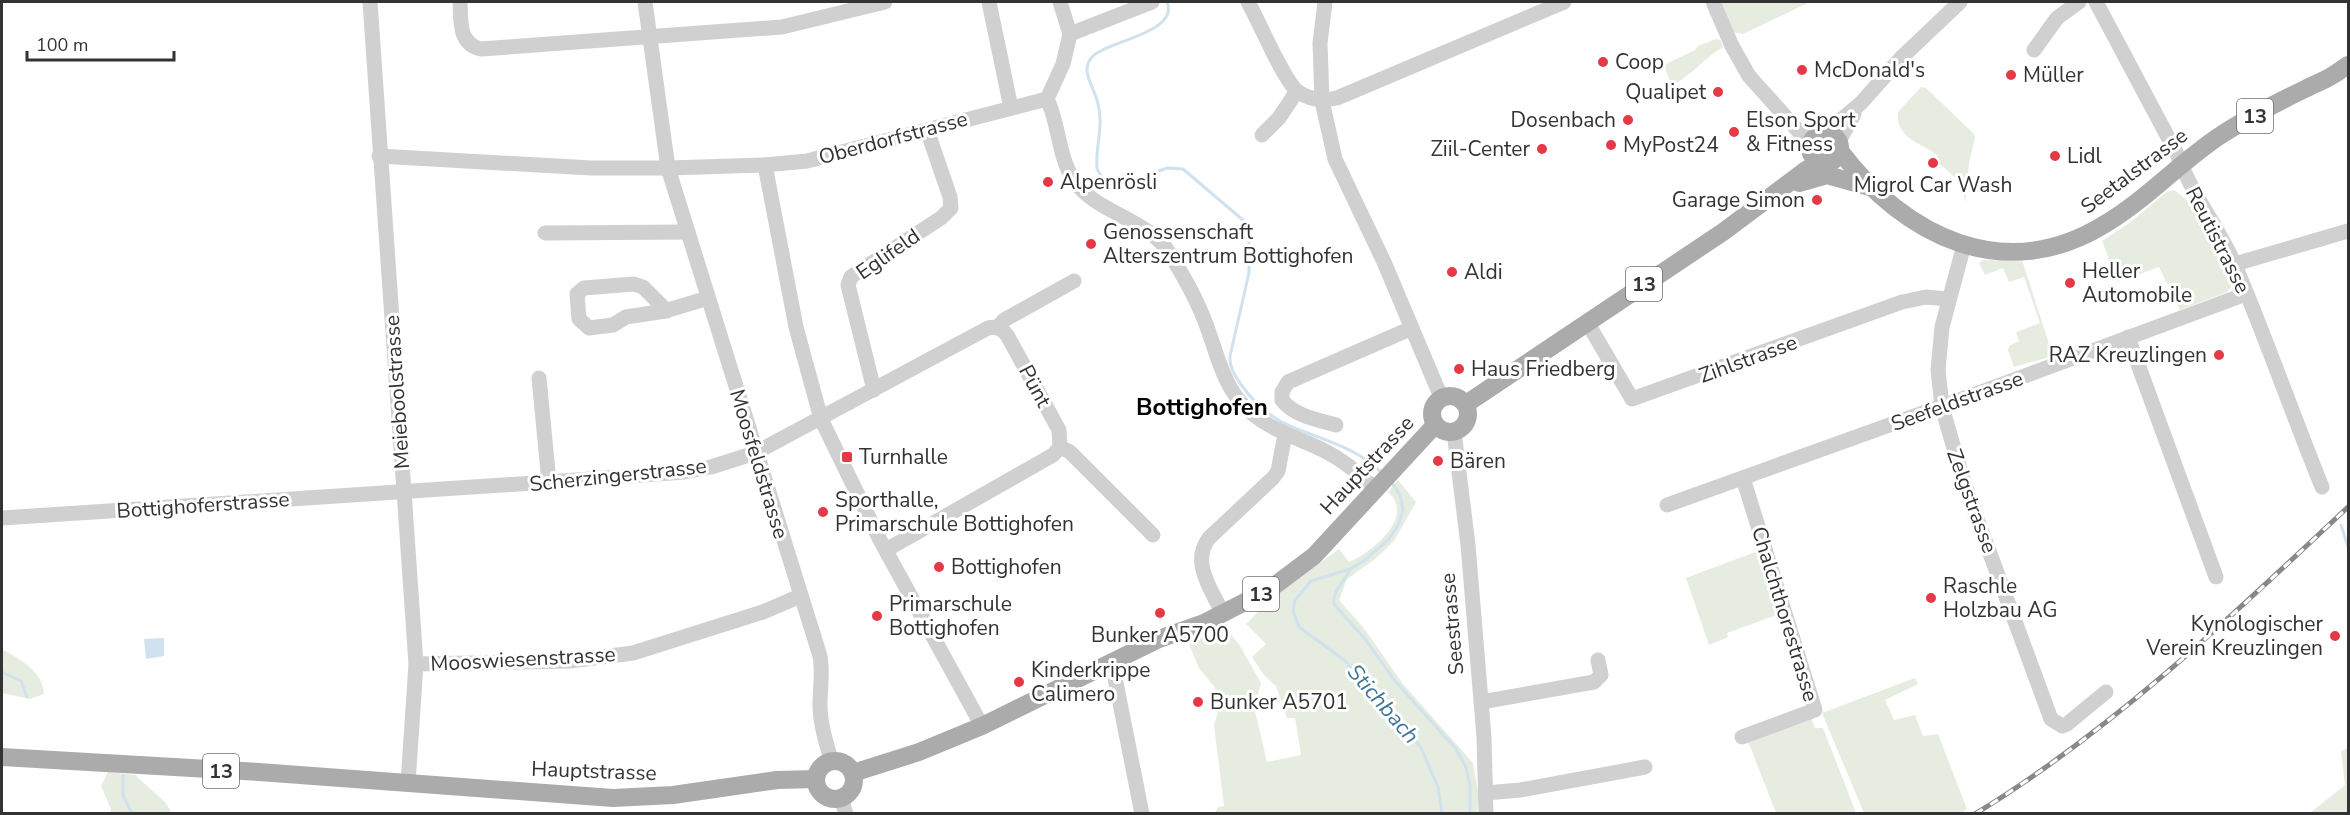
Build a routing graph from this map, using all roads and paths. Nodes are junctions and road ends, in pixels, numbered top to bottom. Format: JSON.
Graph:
{"nodes":[{"id":1,"x":370,"y":2,"type":"edge"},
{"id":2,"x":460,"y":2,"type":"edge"},
{"id":3,"x":645,"y":2,"type":"edge"},
{"id":4,"x":885,"y":2,"type":"edge"},
{"id":5,"x":989,"y":2,"type":"edge"},
{"id":6,"x":1060,"y":2,"type":"edge"},
{"id":7,"x":1152,"y":2,"type":"edge"},
{"id":8,"x":1248,"y":2,"type":"edge"},
{"id":9,"x":1326,"y":2,"type":"edge"},
{"id":10,"x":1564,"y":2,"type":"edge"},
{"id":11,"x":1713,"y":2,"type":"edge"},
{"id":12,"x":1960,"y":2,"type":"edge"},
{"id":13,"x":2079,"y":2,"type":"edge"},
{"id":14,"x":2096,"y":2,"type":"edge"},
{"id":15,"x":1070,"y":34,"type":"junction"},
{"id":16,"x":650,"y":37,"type":"junction"},
{"id":17,"x":2034,"y":50,"type":"dead end"},
{"id":18,"x":2343,"y":71,"type":"edge"},
{"id":19,"x":1297,"y":91,"type":"junction"},
{"id":20,"x":1047,"y":99,"type":"junction"},
{"id":21,"x":1322,"y":101,"type":"junction"},
{"id":22,"x":1011,"y":108,"type":"junction"},
{"id":23,"x":927,"y":130,"type":"junction"},
{"id":24,"x":1262,"y":135,"type":"dead end"},
{"id":25,"x":1825,"y":147,"type":"junction"},
{"id":26,"x":379,"y":156,"type":"junction"},
{"id":27,"x":2181,"y":164,"type":"junction"},
{"id":28,"x":765,"y":165,"type":"junction"},
{"id":29,"x":668,"y":168,"type":"junction"},
{"id":30,"x":1865,"y":182,"type":"junction"},
{"id":31,"x":1773,"y":194,"type":"junction"},
{"id":32,"x":2349,"y":231,"type":"edge"},
{"id":33,"x":688,"y":232,"type":"junction"},
{"id":34,"x":544,"y":233,"type":"dead end"},
{"id":35,"x":1964,"y":245,"type":"junction"},
{"id":36,"x":2235,"y":264,"type":"junction"},
{"id":37,"x":1074,"y":281,"type":"dead end"},
{"id":38,"x":2246,"y":294,"type":"junction"},
{"id":39,"x":708,"y":298,"type":"junction"},
{"id":40,"x":1948,"y":299,"type":"junction"},
{"id":41,"x":667,"y":311,"type":"junction"},
{"id":42,"x":1587,"y":322,"type":"junction"},
{"id":43,"x":998,"y":327,"type":"junction"},
{"id":44,"x":1413,"y":328,"type":"junction"},
{"id":45,"x":2128,"y":338,"type":"junction"},
{"id":46,"x":539,"y":378,"type":"dead end"},
{"id":47,"x":874,"y":390,"type":"junction"},
{"id":48,"x":1441,"y":398,"type":"junction"},
{"id":49,"x":1466,"y":404,"type":"junction"},
{"id":50,"x":1942,"y":407,"type":"junction"},
{"id":51,"x":822,"y":419,"type":"junction"},
{"id":52,"x":1336,"y":425,"type":"dead end"},
{"id":53,"x":1436,"y":425,"type":"junction"},
{"id":54,"x":1454,"y":432,"type":"junction"},
{"id":55,"x":1285,"y":434,"type":"junction"},
{"id":56,"x":1060,"y":447,"type":"junction"},
{"id":57,"x":755,"y":453,"type":"junction"},
{"id":58,"x":1743,"y":478,"type":"junction"},
{"id":59,"x":549,"y":482,"type":"junction"},
{"id":60,"x":1382,"y":482,"type":"junction"},
{"id":61,"x":2322,"y":487,"type":"dead end"},
{"id":62,"x":404,"y":492,"type":"junction"},
{"id":63,"x":1667,"y":505,"type":"dead end"},
{"id":64,"x":2,"y":518,"type":"edge"},
{"id":65,"x":1153,"y":535,"type":"dead end"},
{"id":66,"x":1332,"y":536,"type":"junction"},
{"id":67,"x":886,"y":550,"type":"junction"},
{"id":68,"x":2216,"y":577,"type":"dead end"},
{"id":69,"x":800,"y":596,"type":"junction"},
{"id":70,"x":1219,"y":606,"type":"junction"},
{"id":71,"x":1178,"y":630,"type":"junction"},
{"id":72,"x":1598,"y":660,"type":"dead end"},
{"id":73,"x":1109,"y":663,"type":"junction"},
{"id":74,"x":416,"y":664,"type":"junction"},
{"id":75,"x":2106,"y":692,"type":"dead end"},
{"id":76,"x":1481,"y":702,"type":"junction"},
{"id":77,"x":982,"y":726,"type":"junction"},
{"id":78,"x":1742,"y":737,"type":"dead end"},
{"id":79,"x":2,"y":757,"type":"edge"},
{"id":80,"x":832,"y":762,"type":"junction"},
{"id":81,"x":1645,"y":767,"type":"dead end"},
{"id":82,"x":853,"y":774,"type":"junction"},
{"id":83,"x":816,"y":779,"type":"junction"},
{"id":84,"x":408,"y":783,"type":"junction"},
{"id":85,"x":1486,"y":793,"type":"junction"},
{"id":86,"x":843,"y":806,"type":"edge"},
{"id":87,"x":1142,"y":813,"type":"edge"},
{"id":88,"x":1486,"y":813,"type":"edge"}],
"edges":[{"from":1,"to":26,"type":"street","name":"Meieboolstrasse"},
{"from":2,"to":16,"type":"street"},
{"from":3,"to":16,"type":"street","name":"Moosfeldstrasse"},
{"from":4,"to":16,"type":"street"},
{"from":5,"to":22,"type":"street"},
{"from":6,"to":15,"type":"street"},
{"from":7,"to":15,"type":"street"},
{"from":8,"to":19,"type":"street"},
{"from":9,"to":21,"type":"street"},
{"from":10,"to":21,"type":"street"},
{"from":11,"to":25,"type":"street"},
{"from":12,"to":25,"type":"street"},
{"from":13,"to":17,"type":"street"},
{"from":14,"to":27,"type":"street","name":"Reutistrasse"},
{"from":15,"to":20,"type":"street"},
{"from":16,"to":29,"type":"street","name":"Moosfeldstrasse"},
{"from":18,"to":27,"type":"main road","name":"Seetalstrasse","number":"13"},
{"from":19,"to":21,"type":"street"},
{"from":19,"to":24,"type":"street"},
{"from":20,"to":22,"type":"street","name":"Oberdorfstrasse"},
{"from":20,"to":55,"type":"street"},
{"from":21,"to":44,"type":"street"},
{"from":22,"to":23,"type":"street","name":"Oberdorfstrasse"},
{"from":23,"to":28,"type":"street","name":"Oberdorfstrasse"},
{"from":23,"to":47,"type":"street","name":"Eglifeld"},
{"from":25,"to":30,"type":"main road","name":"Seetalstrasse","number":"13"},
{"from":25,"to":31,"type":"main road","number":"13"},
{"from":26,"to":29,"type":"street","name":"Oberdorfstrasse"},
{"from":26,"to":62,"type":"street","name":"Meieboolstrasse"},
{"from":27,"to":35,"type":"main road","name":"Seetalstrasse","number":"13"},
{"from":27,"to":36,"type":"street","name":"Reutistrasse"},
{"from":28,"to":29,"type":"street","name":"Oberdorfstrasse"},
{"from":28,"to":51,"type":"street"},
{"from":29,"to":33,"type":"street","name":"Moosfeldstrasse"},
{"from":30,"to":31,"type":"main road","number":"13"},
{"from":30,"to":35,"type":"main road","name":"Seetalstrasse","number":"13"},
{"from":31,"to":42,"type":"main road","number":"13"},
{"from":32,"to":36,"type":"street"},
{"from":33,"to":34,"type":"street"},
{"from":33,"to":39,"type":"street","name":"Moosfeldstrasse"},
{"from":35,"to":40,"type":"street","name":"Zelgstrasse"},
{"from":36,"to":38,"type":"street","name":"Reutistrasse"},
{"from":37,"to":43,"type":"street"},
{"from":38,"to":45,"type":"street","name":"Seefeldstrasse"},
{"from":38,"to":61,"type":"street","name":"Reutistrasse"},
{"from":39,"to":41,"type":"street"},
{"from":39,"to":57,"type":"street","name":"Moosfeldstrasse"},
{"from":40,"to":42,"type":"street","name":"Zihlstrasse"},
{"from":40,"to":50,"type":"street","name":"Zelgstrasse"},
{"from":41,"to":41,"type":"street"},
{"from":42,"to":49,"type":"main road","number":"13"},
{"from":43,"to":47,"type":"street"},
{"from":43,"to":56,"type":"street","name":"Pünt"},
{"from":44,"to":48,"type":"street"},
{"from":44,"to":52,"type":"street"},
{"from":45,"to":50,"type":"street","name":"Seefeldstrasse"},
{"from":45,"to":68,"type":"street"},
{"from":46,"to":59,"type":"street"},
{"from":47,"to":51,"type":"street"},
{"from":48,"to":49,"type":"main road"},
{"from":48,"to":53,"type":"main road"},
{"from":49,"to":54,"type":"main road"},
{"from":50,"to":58,"type":"street","name":"Seefeldstrasse"},
{"from":50,"to":75,"type":"street","name":"Zelgstrasse"},
{"from":51,"to":57,"type":"street","name":"Scherzingerstrasse"},
{"from":51,"to":67,"type":"street"},
{"from":53,"to":54,"type":"main road"},
{"from":53,"to":60,"type":"main road","name":"Hauptstrasse","number":"13"},
{"from":54,"to":76,"type":"street","name":"Seestrasse"},
{"from":55,"to":60,"type":"street"},
{"from":55,"to":70,"type":"street"},
{"from":56,"to":65,"type":"street"},
{"from":56,"to":67,"type":"street"},
{"from":57,"to":59,"type":"street","name":"Scherzingerstrasse"},
{"from":57,"to":69,"type":"street","name":"Moosfeldstrasse"},
{"from":58,"to":63,"type":"street","name":"Seefeldstrasse"},
{"from":58,"to":78,"type":"street","name":"Chalchthorestrasse"},
{"from":59,"to":62,"type":"street","name":"Scherzingerstrasse"},
{"from":60,"to":66,"type":"main road","name":"Hauptstrasse","number":"13"},
{"from":62,"to":64,"type":"street","name":"Bottighoferstrasse"},
{"from":62,"to":74,"type":"street","name":"Meieboolstrasse"},
{"from":66,"to":70,"type":"main road","name":"Hauptstrasse","number":"13"},
{"from":66,"to":71,"type":"main road","name":"Hauptstrasse","number":"13"},
{"from":67,"to":77,"type":"street"},
{"from":69,"to":74,"type":"street","name":"Mooswiesenstrasse"},
{"from":69,"to":80,"type":"street","name":"Moosfeldstrasse"},
{"from":70,"to":71,"type":"main road","name":"Hauptstrasse","number":"13"},
{"from":71,"to":73,"type":"main road","name":"Hauptstrasse","number":"13"},
{"from":72,"to":76,"type":"street"},
{"from":73,"to":77,"type":"main road","name":"Hauptstrasse","number":"13"},
{"from":73,"to":87,"type":"street"},
{"from":74,"to":84,"type":"street","name":"Meieboolstrasse"},
{"from":76,"to":85,"type":"street","name":"Seestrasse"},
{"from":77,"to":82,"type":"main road","name":"Hauptstrasse","number":"13"},
{"from":79,"to":84,"type":"main road","name":"Hauptstrasse","number":"13"},
{"from":80,"to":82,"type":"main road"},
{"from":80,"to":83,"type":"main road"},
{"from":81,"to":85,"type":"street"},
{"from":82,"to":86,"type":"main road"},
{"from":83,"to":84,"type":"main road","name":"Hauptstrasse","number":"13"},
{"from":83,"to":86,"type":"main road"},
{"from":85,"to":88,"type":"street","name":"Seestrasse"}]}
